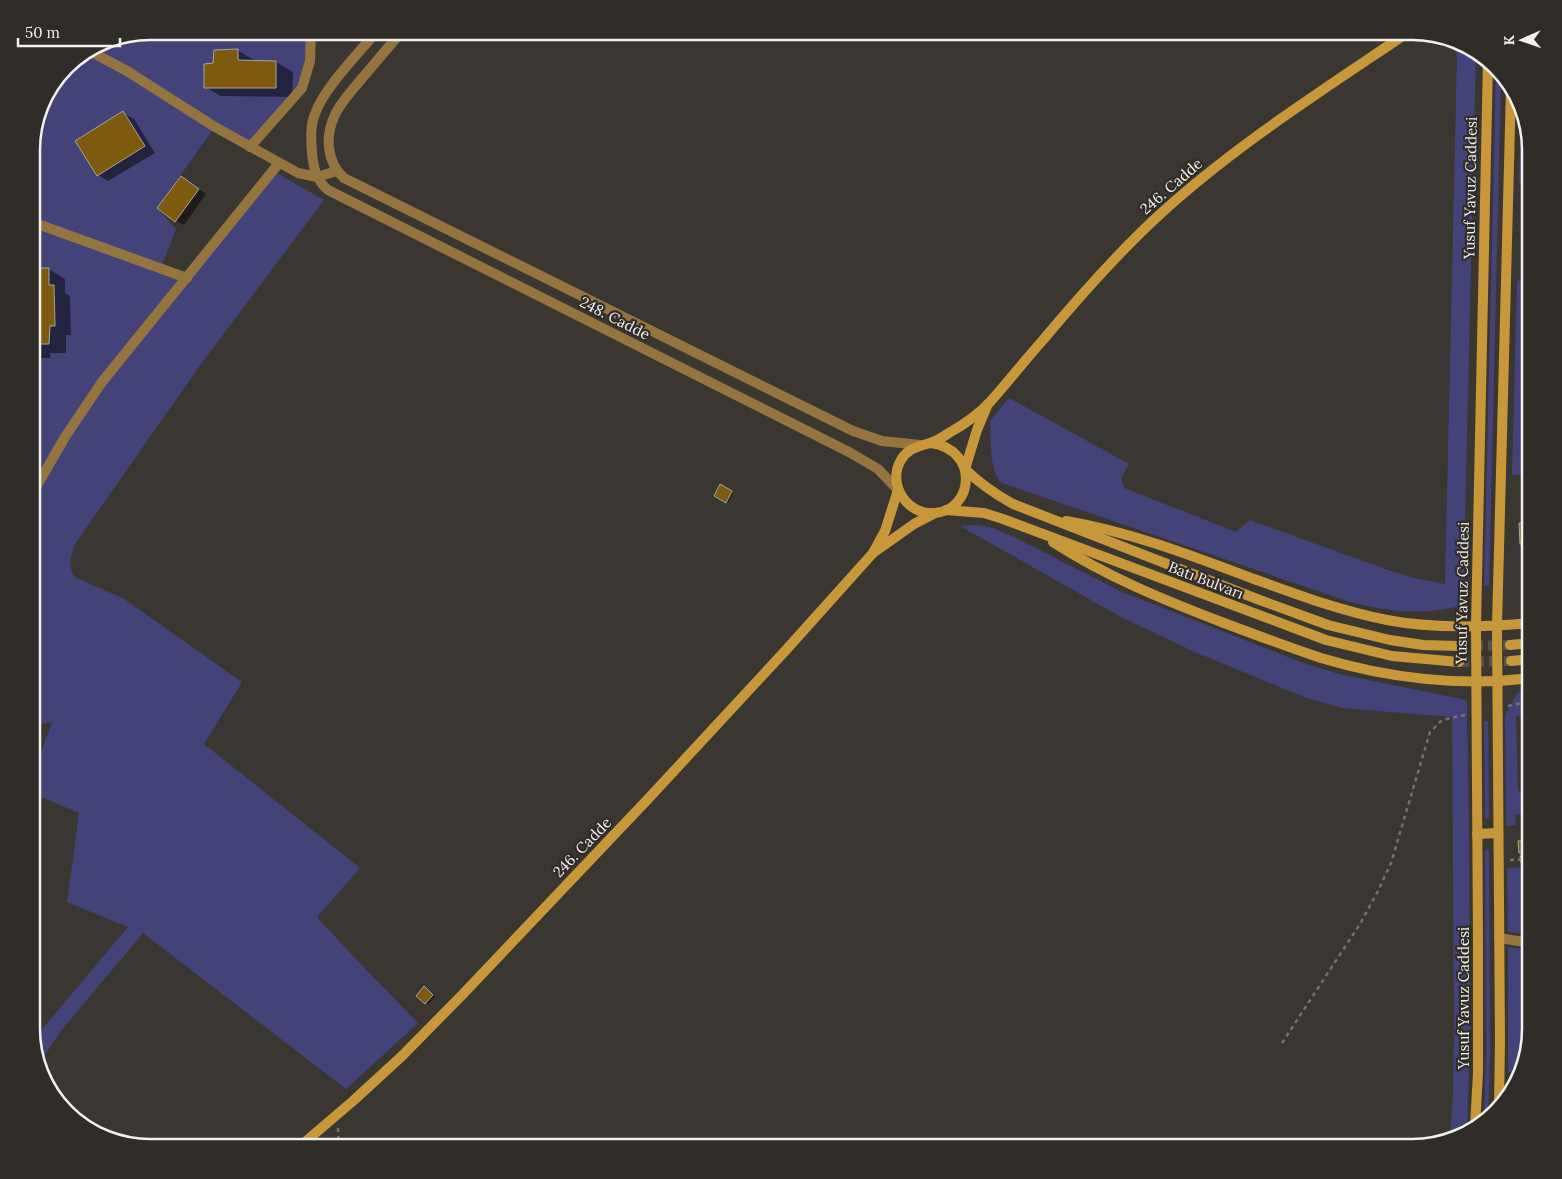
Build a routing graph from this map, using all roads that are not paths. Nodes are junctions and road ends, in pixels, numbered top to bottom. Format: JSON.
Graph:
{"nodes":[{"id":1,"x":311,"y":40,"type":"edge"},
{"id":2,"x":370,"y":40,"type":"edge"},
{"id":3,"x":394,"y":40,"type":"edge"},
{"id":4,"x":1397,"y":40,"type":"edge"},
{"id":5,"x":96,"y":54,"type":"edge"},
{"id":6,"x":1488,"y":70,"type":"edge"},
{"id":7,"x":1511,"y":101,"type":"edge"},
{"id":8,"x":250,"y":147,"type":"junction"},
{"id":9,"x":279,"y":163,"type":"junction"},
{"id":10,"x":337,"y":171,"type":"junction"},
{"id":11,"x":317,"y":177,"type":"junction"},
{"id":12,"x":40,"y":225,"type":"edge"},
{"id":13,"x":187,"y":278,"type":"junction"},
{"id":14,"x":988,"y":403,"type":"junction"},
{"id":15,"x":931,"y":443,"type":"junction"},
{"id":16,"x":920,"y":445,"type":"junction"},
{"id":17,"x":965,"y":469,"type":"junction"},
{"id":18,"x":40,"y":480,"type":"edge"},
{"id":19,"x":898,"y":490,"type":"junction"},
{"id":20,"x":946,"y":510,"type":"junction"},
{"id":21,"x":935,"y":513,"type":"junction"},
{"id":22,"x":1041,"y":516,"type":"junction"},
{"id":23,"x":1035,"y":530,"type":"junction"},
{"id":24,"x":873,"y":553,"type":"junction"},
{"id":25,"x":1522,"y":624,"type":"edge"},
{"id":26,"x":1476,"y":626,"type":"junction"},
{"id":27,"x":1497,"y":626,"type":"junction"},
{"id":28,"x":1522,"y":644,"type":"edge"},
{"id":29,"x":1510,"y":645,"type":"tunnel mouth"},
{"id":30,"x":1458,"y":646,"type":"tunnel mouth"},
{"id":31,"x":1522,"y":660,"type":"edge"},
{"id":32,"x":1511,"y":661,"type":"tunnel mouth"},
{"id":33,"x":1459,"y":662,"type":"tunnel mouth"},
{"id":34,"x":1522,"y":679,"type":"edge"},
{"id":35,"x":1476,"y":681,"type":"junction"},
{"id":36,"x":1496,"y":681,"type":"junction"},
{"id":37,"x":1498,"y":833,"type":"junction"},
{"id":38,"x":1477,"y":834,"type":"junction"},
{"id":39,"x":1499,"y":938,"type":"junction"},
{"id":40,"x":1522,"y":942,"type":"edge"},
{"id":41,"x":1499,"y":1096,"type":"edge"},
{"id":42,"x":1475,"y":1118,"type":"edge"},
{"id":43,"x":309,"y":1139,"type":"edge"}],
"edges":[{"from":1,"to":8,"type":"street"},
{"from":2,"to":11,"type":"street"},
{"from":3,"to":10,"type":"street"},
{"from":4,"to":14,"type":"street","name":"246. Cadde"},
{"from":5,"to":8,"type":"street"},
{"from":6,"to":26,"type":"street","name":"Yusuf Yavuz Caddesi"},
{"from":7,"to":27,"type":"street"},
{"from":8,"to":9,"type":"street"},
{"from":9,"to":11,"type":"street"},
{"from":9,"to":13,"type":"street"},
{"from":10,"to":11,"type":"street"},
{"from":10,"to":16,"type":"street","name":"248. Cadde"},
{"from":11,"to":19,"type":"street","name":"248. Cadde"},
{"from":12,"to":13,"type":"street"},
{"from":13,"to":18,"type":"street"},
{"from":14,"to":15,"type":"street","name":"246. Cadde"},
{"from":14,"to":17,"type":"street","name":"246. Cadde"},
{"from":15,"to":16,"type":"street"},
{"from":15,"to":17,"type":"street"},
{"from":16,"to":19,"type":"street"},
{"from":17,"to":20,"type":"street"},
{"from":17,"to":22,"type":"street","name":"Batı Bulvarı"},
{"from":19,"to":21,"type":"street"},
{"from":19,"to":24,"type":"street","name":"246. Cadde"},
{"from":20,"to":21,"type":"street"},
{"from":20,"to":23,"type":"street","name":"Batı Bulvarı"},
{"from":21,"to":24,"type":"street","name":"246. Cadde"},
{"from":22,"to":26,"type":"street"},
{"from":22,"to":30,"type":"street","name":"Batı Bulvarı"},
{"from":23,"to":33,"type":"street","name":"Batı Bulvarı"},
{"from":23,"to":35,"type":"street"},
{"from":24,"to":43,"type":"street","name":"246. Cadde"},
{"from":25,"to":27,"type":"street"},
{"from":26,"to":27,"type":"street"},
{"from":26,"to":35,"type":"street","name":"Yusuf Yavuz Caddesi"},
{"from":27,"to":36,"type":"street"},
{"from":28,"to":29,"type":"street"},
{"from":31,"to":32,"type":"street"},
{"from":34,"to":36,"type":"street"},
{"from":35,"to":36,"type":"street"},
{"from":35,"to":38,"type":"street","name":"Yusuf Yavuz Caddesi"},
{"from":36,"to":37,"type":"street"},
{"from":37,"to":38,"type":"street"},
{"from":37,"to":39,"type":"street"},
{"from":38,"to":42,"type":"street","name":"Yusuf Yavuz Caddesi"},
{"from":39,"to":40,"type":"street"},
{"from":39,"to":41,"type":"street"}]}
